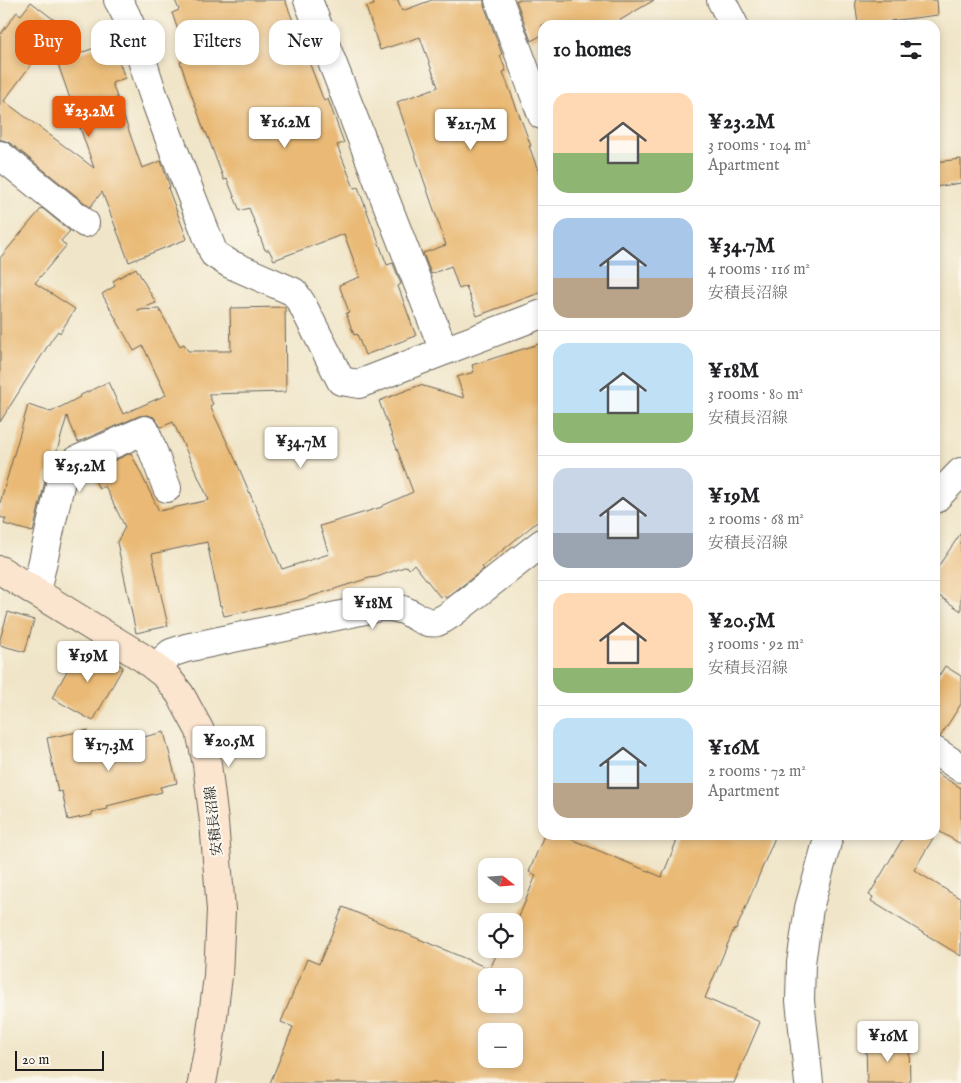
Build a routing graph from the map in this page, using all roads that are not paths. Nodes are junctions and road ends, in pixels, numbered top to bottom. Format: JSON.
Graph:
{"nodes":[{"id":1,"x":118,"y":0,"type":"edge"},
{"id":2,"x":308,"y":0,"type":"edge"},
{"id":3,"x":498,"y":0,"type":"edge"},
{"id":4,"x":721,"y":0,"type":"edge"},
{"id":5,"x":731,"y":20,"type":"edge"},
{"id":6,"x":538,"y":105,"type":"edge"},
{"id":7,"x":0,"y":155,"type":"edge"},
{"id":8,"x":85,"y":223,"type":"dead end"},
{"id":9,"x":538,"y":316,"type":"edge"},
{"id":10,"x":444,"y":351,"type":"junction"},
{"id":11,"x":961,"y":472,"type":"edge"},
{"id":12,"x":167,"y":488,"type":"dead end"},
{"id":13,"x":940,"y":494,"type":"edge"},
{"id":14,"x":538,"y":546,"type":"edge"},
{"id":15,"x":0,"y":570,"type":"edge"},
{"id":16,"x":36,"y":592,"type":"junction"},
{"id":17,"x":154,"y":667,"type":"junction"},
{"id":18,"x":940,"y":754,"type":"edge"},
{"id":19,"x":961,"y":768,"type":"edge"},
{"id":20,"x":828,"y":840,"type":"edge"},
{"id":21,"x":202,"y":1083,"type":"edge"},
{"id":22,"x":808,"y":1083,"type":"edge"}],
"edges":[{"from":1,"to":10,"type":"street"},
{"from":2,"to":10,"type":"street"},
{"from":3,"to":6,"type":"street"},
{"from":4,"to":5,"type":"street"},
{"from":7,"to":8,"type":"street"},
{"from":9,"to":10,"type":"street"},
{"from":11,"to":13,"type":"street"},
{"from":12,"to":16,"type":"street"},
{"from":14,"to":17,"type":"street"},
{"from":15,"to":16,"type":"main road","name":"安積長沼線"},
{"from":16,"to":17,"type":"main road","name":"安積長沼線"},
{"from":17,"to":21,"type":"main road","name":"安積長沼線"},
{"from":18,"to":19,"type":"street"},
{"from":20,"to":22,"type":"street"}]}
